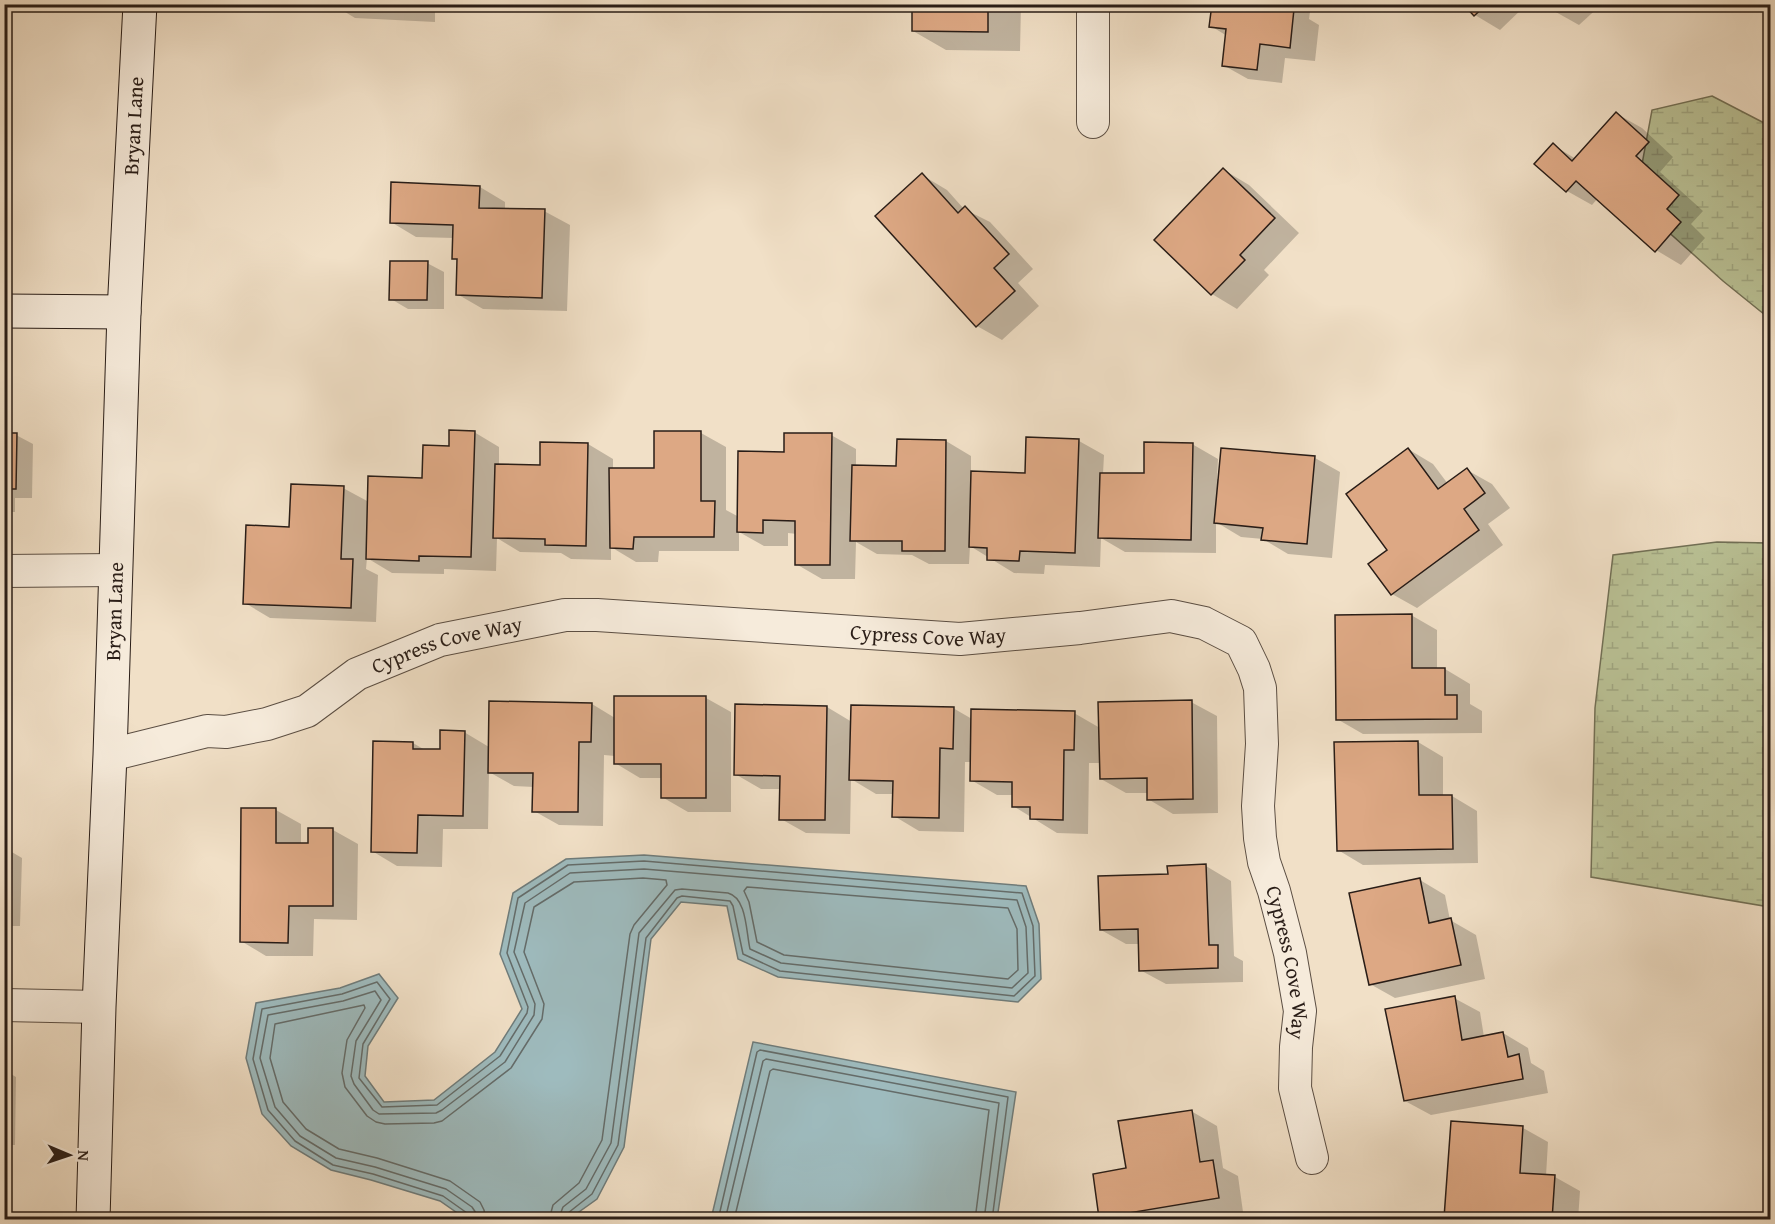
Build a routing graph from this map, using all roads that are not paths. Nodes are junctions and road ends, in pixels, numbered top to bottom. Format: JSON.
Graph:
{"nodes":[{"id":1,"x":140,"y":4,"type":"edge"},
{"id":2,"x":1093,"y":4,"type":"edge"},
{"id":3,"x":1093,"y":122,"type":"dead end"},
{"id":4,"x":4,"y":311,"type":"edge"},
{"id":5,"x":124,"y":312,"type":"junction"},
{"id":6,"x":114,"y":570,"type":"junction"},
{"id":7,"x":4,"y":571,"type":"edge"},
{"id":8,"x":110,"y":755,"type":"junction"},
{"id":9,"x":4,"y":1005,"type":"edge"},
{"id":10,"x":99,"y":1007,"type":"junction"},
{"id":11,"x":1312,"y":1158,"type":"dead end"},
{"id":12,"x":93,"y":1220,"type":"edge"}],
"edges":[{"from":1,"to":5,"type":"street","name":"Bryan Lane"},
{"from":2,"to":3,"type":"street"},
{"from":4,"to":5,"type":"street"},
{"from":5,"to":6,"type":"street","name":"Bryan Lane"},
{"from":6,"to":7,"type":"street"},
{"from":6,"to":8,"type":"street","name":"Bryan Lane"},
{"from":8,"to":10,"type":"street","name":"Bryan Lane"},
{"from":8,"to":11,"type":"street","name":"Cypress Cove Way"},
{"from":9,"to":10,"type":"street"},
{"from":10,"to":12,"type":"street","name":"Bryan Lane"}]}
